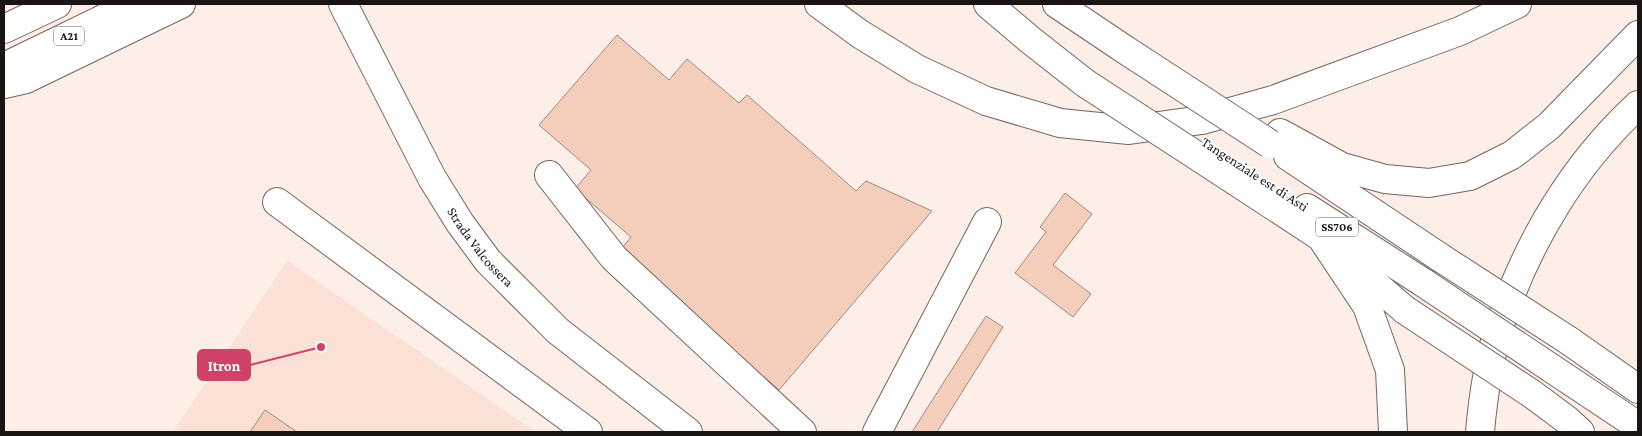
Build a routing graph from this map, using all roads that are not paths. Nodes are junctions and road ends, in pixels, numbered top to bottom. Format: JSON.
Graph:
{"nodes":[{"id":1,"x":57,"y":4,"type":"edge"},
{"id":2,"x":134,"y":4,"type":"edge"},
{"id":3,"x":182,"y":4,"type":"edge"},
{"id":4,"x":819,"y":4,"type":"edge"},
{"id":5,"x":988,"y":4,"type":"edge"},
{"id":6,"x":997,"y":4,"type":"edge"},
{"id":7,"x":1057,"y":4,"type":"edge"},
{"id":8,"x":1082,"y":4,"type":"edge"},
{"id":9,"x":1517,"y":4,"type":"edge"},
{"id":10,"x":347,"y":11,"type":"edge"},
{"id":11,"x":4,"y":29,"type":"edge"},
{"id":12,"x":1638,"y":34,"type":"edge"},
{"id":13,"x":1132,"y":44,"type":"junction"},
{"id":14,"x":4,"y":68,"type":"edge"},
{"id":15,"x":1093,"y":78,"type":"junction"},
{"id":16,"x":4,"y":84,"type":"edge"},
{"id":17,"x":1638,"y":104,"type":"edge"},
{"id":18,"x":1275,"y":138,"type":"junction"},
{"id":19,"x":549,"y":175,"type":"dead end"},
{"id":20,"x":1244,"y":176,"type":"junction"},
{"id":21,"x":277,"y":202,"type":"dead end"},
{"id":22,"x":987,"y":222,"type":"dead end"},
{"id":23,"x":1321,"y":237,"type":"junction"},
{"id":24,"x":1638,"y":389,"type":"edge"},
{"id":25,"x":1638,"y":426,"type":"edge"},
{"id":26,"x":588,"y":432,"type":"edge"},
{"id":27,"x":688,"y":432,"type":"edge"},
{"id":28,"x":802,"y":432,"type":"edge"},
{"id":29,"x":877,"y":432,"type":"edge"},
{"id":30,"x":1393,"y":432,"type":"edge"},
{"id":31,"x":1480,"y":432,"type":"edge"},
{"id":32,"x":1580,"y":432,"type":"edge"}],
"edges":[{"from":1,"to":11,"type":"main road","number":"A21"},
{"from":2,"to":14,"type":"main road","number":"A21"},
{"from":3,"to":16,"type":"main road"},
{"from":4,"to":9,"type":"main road"},
{"from":5,"to":15,"type":"main road"},
{"from":6,"to":15,"type":"main road","name":"Tangenziale est di Asti","number":"SS706"},
{"from":7,"to":13,"type":"main road","number":"SS706"},
{"from":8,"to":13,"type":"main road"},
{"from":10,"to":27,"type":"main road","name":"Strada Valcossera"},
{"from":12,"to":18,"type":"main road"},
{"from":13,"to":18,"type":"main road","number":"SS706","bridge":true},
{"from":15,"to":20,"type":"main road","name":"Tangenziale est di Asti","number":"SS706"},
{"from":17,"to":31,"type":"main road"},
{"from":18,"to":24,"type":"main road","number":"SS706","bridge":true},
{"from":19,"to":28,"type":"main road"},
{"from":20,"to":23,"type":"main road"},
{"from":20,"to":25,"type":"main road","name":"Tangenziale est di Asti","number":"SS706","bridge":true},
{"from":21,"to":26,"type":"main road"},
{"from":22,"to":29,"type":"main road"},
{"from":23,"to":30,"type":"main road"},
{"from":23,"to":32,"type":"main road","bridge":true}]}
